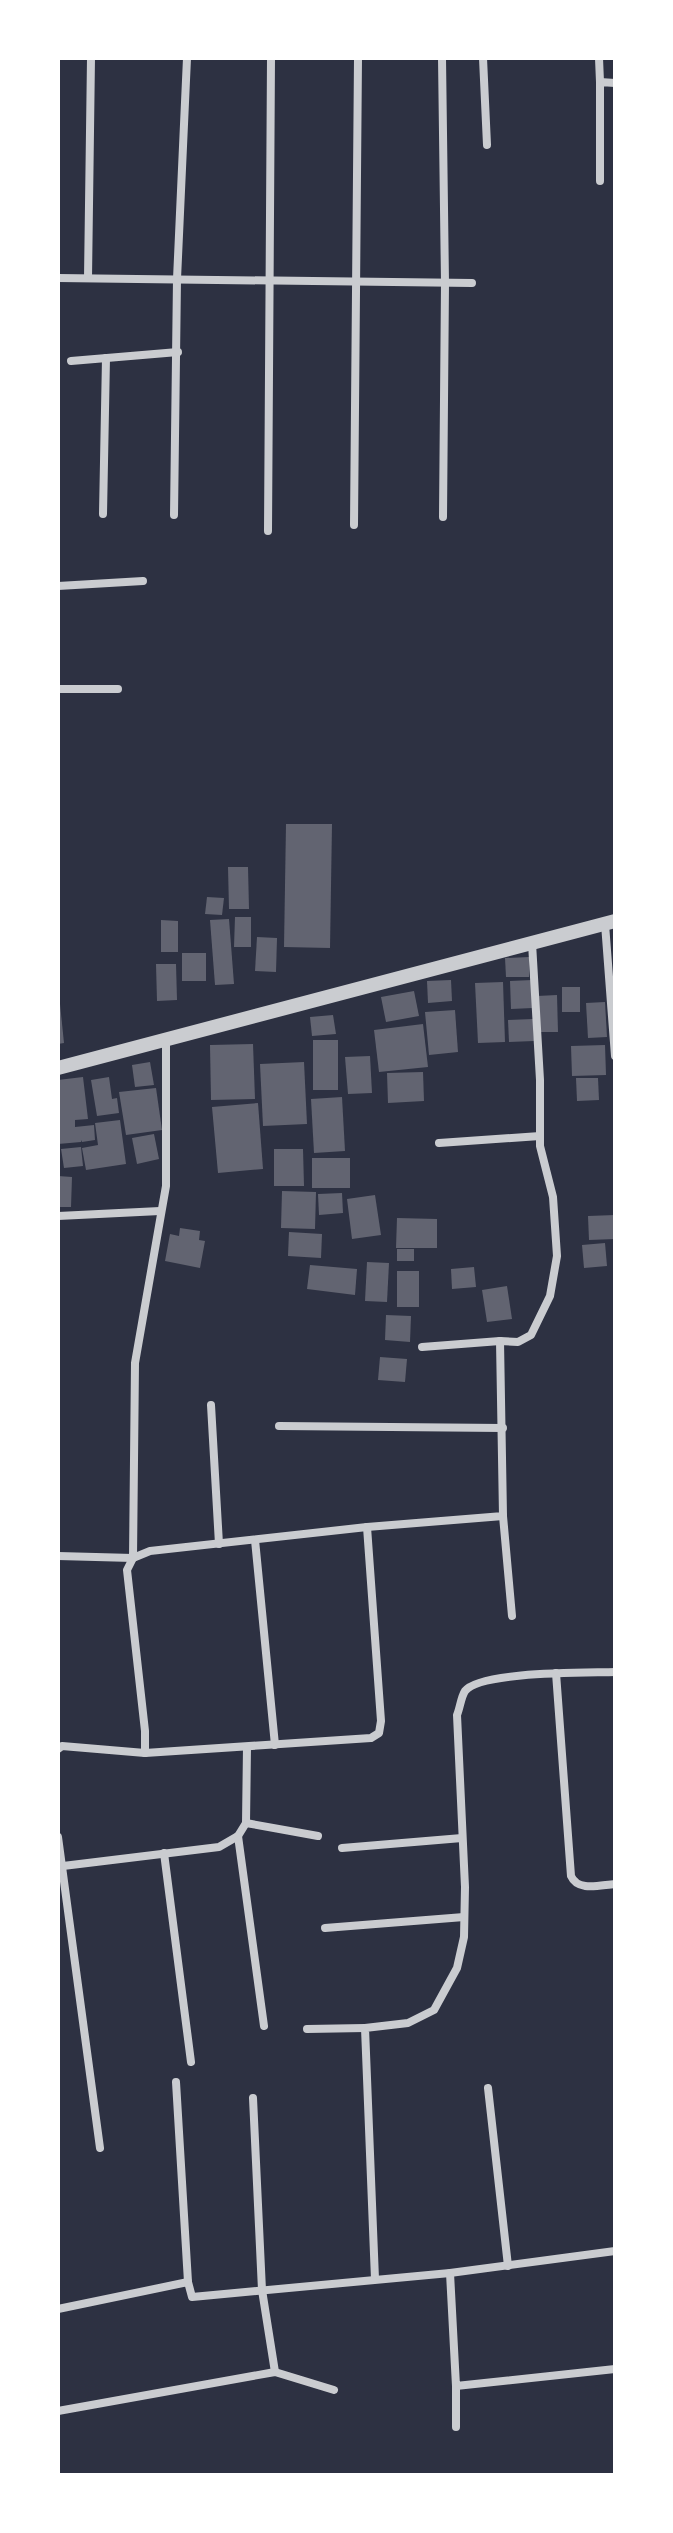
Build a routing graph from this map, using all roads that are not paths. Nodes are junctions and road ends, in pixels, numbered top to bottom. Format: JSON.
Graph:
{"nodes":[{"id":1,"x":91,"y":58,"type":"edge"},
{"id":2,"x":187,"y":58,"type":"edge"},
{"id":3,"x":271,"y":58,"type":"edge"},
{"id":4,"x":358,"y":58,"type":"edge"},
{"id":5,"x":442,"y":58,"type":"edge"},
{"id":6,"x":483,"y":58,"type":"edge"},
{"id":7,"x":599,"y":58,"type":"edge"},
{"id":8,"x":600,"y":82,"type":"junction"},
{"id":9,"x":615,"y":83,"type":"edge"},
{"id":10,"x":487,"y":145,"type":"dead end"},
{"id":11,"x":600,"y":181,"type":"dead end"},
{"id":12,"x":58,"y":278,"type":"edge"},
{"id":13,"x":88,"y":278,"type":"junction"},
{"id":14,"x":177,"y":279,"type":"junction"},
{"id":15,"x":268,"y":281,"type":"junction"},
{"id":16,"x":358,"y":282,"type":"junction"},
{"id":17,"x":445,"y":283,"type":"junction"},
{"id":18,"x":472,"y":283,"type":"dead end"},
{"id":19,"x":178,"y":352,"type":"junction"},
{"id":20,"x":106,"y":358,"type":"junction"},
{"id":21,"x":71,"y":361,"type":"dead end"},
{"id":22,"x":103,"y":514,"type":"dead end"},
{"id":23,"x":174,"y":515,"type":"dead end"},
{"id":24,"x":443,"y":517,"type":"dead end"},
{"id":25,"x":354,"y":525,"type":"dead end"},
{"id":26,"x":268,"y":531,"type":"dead end"},
{"id":27,"x":143,"y":581,"type":"dead end"},
{"id":28,"x":58,"y":586,"type":"edge"},
{"id":29,"x":58,"y":689,"type":"edge"},
{"id":30,"x":118,"y":689,"type":"dead end"},
{"id":31,"x":610,"y":922,"type":"edge"},
{"id":32,"x":532,"y":943,"type":"junction"},
{"id":33,"x":166,"y":1041,"type":"junction"},
{"id":34,"x":615,"y":1056,"type":"edge"},
{"id":35,"x":58,"y":1068,"type":"edge"},
{"id":36,"x":540,"y":1136,"type":"junction"},
{"id":37,"x":439,"y":1143,"type":"dead end"},
{"id":38,"x":160,"y":1211,"type":"junction"},
{"id":39,"x":58,"y":1216,"type":"edge"},
{"id":40,"x":500,"y":1341,"type":"junction"},
{"id":41,"x":422,"y":1347,"type":"dead end"},
{"id":42,"x":211,"y":1405,"type":"dead end"},
{"id":43,"x":279,"y":1426,"type":"dead end"},
{"id":44,"x":503,"y":1428,"type":"junction"},
{"id":45,"x":503,"y":1516,"type":"junction"},
{"id":46,"x":367,"y":1527,"type":"junction"},
{"id":47,"x":255,"y":1540,"type":"junction"},
{"id":48,"x":219,"y":1544,"type":"junction"},
{"id":49,"x":58,"y":1556,"type":"edge"},
{"id":50,"x":133,"y":1558,"type":"junction"},
{"id":51,"x":512,"y":1616,"type":"dead end"},
{"id":52,"x":615,"y":1672,"type":"edge"},
{"id":53,"x":556,"y":1673,"type":"junction"},
{"id":54,"x":275,"y":1745,"type":"junction"},
{"id":55,"x":247,"y":1747,"type":"junction"},
{"id":56,"x":58,"y":1749,"type":"edge"},
{"id":57,"x":145,"y":1753,"type":"junction"},
{"id":58,"x":246,"y":1823,"type":"junction"},
{"id":59,"x":238,"y":1836,"type":"junction"},
{"id":60,"x":318,"y":1836,"type":"dead end"},
{"id":61,"x":58,"y":1837,"type":"edge"},
{"id":62,"x":462,"y":1838,"type":"junction"},
{"id":63,"x":342,"y":1848,"type":"dead end"},
{"id":64,"x":59,"y":1853,"type":"edge"},
{"id":65,"x":164,"y":1853,"type":"junction"},
{"id":66,"x":63,"y":1866,"type":"junction"},
{"id":67,"x":615,"y":1884,"type":"edge"},
{"id":68,"x":464,"y":1917,"type":"junction"},
{"id":69,"x":325,"y":1928,"type":"dead end"},
{"id":70,"x":264,"y":2026,"type":"dead end"},
{"id":71,"x":365,"y":2028,"type":"junction"},
{"id":72,"x":307,"y":2029,"type":"dead end"},
{"id":73,"x":191,"y":2062,"type":"dead end"},
{"id":74,"x":176,"y":2082,"type":"dead end"},
{"id":75,"x":488,"y":2088,"type":"dead end"},
{"id":76,"x":253,"y":2098,"type":"dead end"},
{"id":77,"x":100,"y":2148,"type":"dead end"},
{"id":78,"x":615,"y":2251,"type":"edge"},
{"id":79,"x":508,"y":2266,"type":"junction"},
{"id":80,"x":450,"y":2273,"type":"junction"},
{"id":81,"x":375,"y":2279,"type":"junction"},
{"id":82,"x":188,"y":2282,"type":"junction"},
{"id":83,"x":262,"y":2290,"type":"junction"},
{"id":84,"x":58,"y":2309,"type":"edge"},
{"id":85,"x":615,"y":2369,"type":"edge"},
{"id":86,"x":275,"y":2372,"type":"junction"},
{"id":87,"x":456,"y":2386,"type":"junction"},
{"id":88,"x":334,"y":2390,"type":"dead end"},
{"id":89,"x":58,"y":2411,"type":"edge"},
{"id":90,"x":456,"y":2427,"type":"dead end"}],
"edges":[{"from":1,"to":13,"type":"street"},
{"from":2,"to":14,"type":"street"},
{"from":3,"to":15,"type":"street"},
{"from":4,"to":16,"type":"street"},
{"from":5,"to":17,"type":"street"},
{"from":6,"to":10,"type":"street"},
{"from":7,"to":8,"type":"street"},
{"from":8,"to":9,"type":"street"},
{"from":8,"to":11,"type":"street"},
{"from":12,"to":13,"type":"street"},
{"from":13,"to":14,"type":"street"},
{"from":14,"to":15,"type":"street"},
{"from":14,"to":19,"type":"street"},
{"from":15,"to":16,"type":"street"},
{"from":15,"to":26,"type":"street"},
{"from":16,"to":17,"type":"street"},
{"from":16,"to":25,"type":"street"},
{"from":17,"to":18,"type":"street"},
{"from":17,"to":24,"type":"street"},
{"from":19,"to":20,"type":"street"},
{"from":19,"to":23,"type":"street"},
{"from":20,"to":21,"type":"street"},
{"from":20,"to":22,"type":"street"},
{"from":27,"to":28,"type":"street"},
{"from":29,"to":30,"type":"street"},
{"from":31,"to":32,"type":"street"},
{"from":31,"to":34,"type":"street"},
{"from":32,"to":33,"type":"street"},
{"from":32,"to":36,"type":"street"},
{"from":33,"to":35,"type":"street"},
{"from":33,"to":38,"type":"street"},
{"from":36,"to":37,"type":"street"},
{"from":36,"to":40,"type":"street"},
{"from":38,"to":39,"type":"street"},
{"from":38,"to":50,"type":"street"},
{"from":40,"to":41,"type":"street"},
{"from":40,"to":44,"type":"street"},
{"from":42,"to":48,"type":"street"},
{"from":43,"to":44,"type":"street"},
{"from":44,"to":45,"type":"street"},
{"from":45,"to":46,"type":"street"},
{"from":45,"to":51,"type":"street"},
{"from":46,"to":47,"type":"street"},
{"from":46,"to":54,"type":"street"},
{"from":47,"to":48,"type":"street"},
{"from":47,"to":54,"type":"street"},
{"from":48,"to":50,"type":"street"},
{"from":49,"to":50,"type":"street"},
{"from":50,"to":57,"type":"street"},
{"from":52,"to":53,"type":"street"},
{"from":53,"to":62,"type":"street"},
{"from":53,"to":67,"type":"street"},
{"from":54,"to":55,"type":"street"},
{"from":55,"to":57,"type":"street"},
{"from":55,"to":58,"type":"street"},
{"from":56,"to":57,"type":"street"},
{"from":58,"to":59,"type":"street"},
{"from":58,"to":60,"type":"street"},
{"from":59,"to":65,"type":"street"},
{"from":59,"to":70,"type":"street"},
{"from":61,"to":64,"type":"street"},
{"from":62,"to":63,"type":"street"},
{"from":62,"to":68,"type":"street"},
{"from":64,"to":66,"type":"street"},
{"from":65,"to":66,"type":"street"},
{"from":65,"to":73,"type":"street"},
{"from":66,"to":77,"type":"street"},
{"from":68,"to":69,"type":"street"},
{"from":68,"to":71,"type":"street"},
{"from":71,"to":72,"type":"street"},
{"from":71,"to":81,"type":"street"},
{"from":74,"to":82,"type":"street"},
{"from":75,"to":79,"type":"street"},
{"from":76,"to":83,"type":"street"},
{"from":78,"to":79,"type":"street"},
{"from":79,"to":80,"type":"street"},
{"from":80,"to":81,"type":"street"},
{"from":80,"to":87,"type":"street"},
{"from":81,"to":83,"type":"street"},
{"from":82,"to":83,"type":"street"},
{"from":82,"to":84,"type":"street"},
{"from":83,"to":86,"type":"street"},
{"from":85,"to":87,"type":"street"},
{"from":86,"to":88,"type":"street"},
{"from":86,"to":89,"type":"street"},
{"from":87,"to":90,"type":"street"}]}
